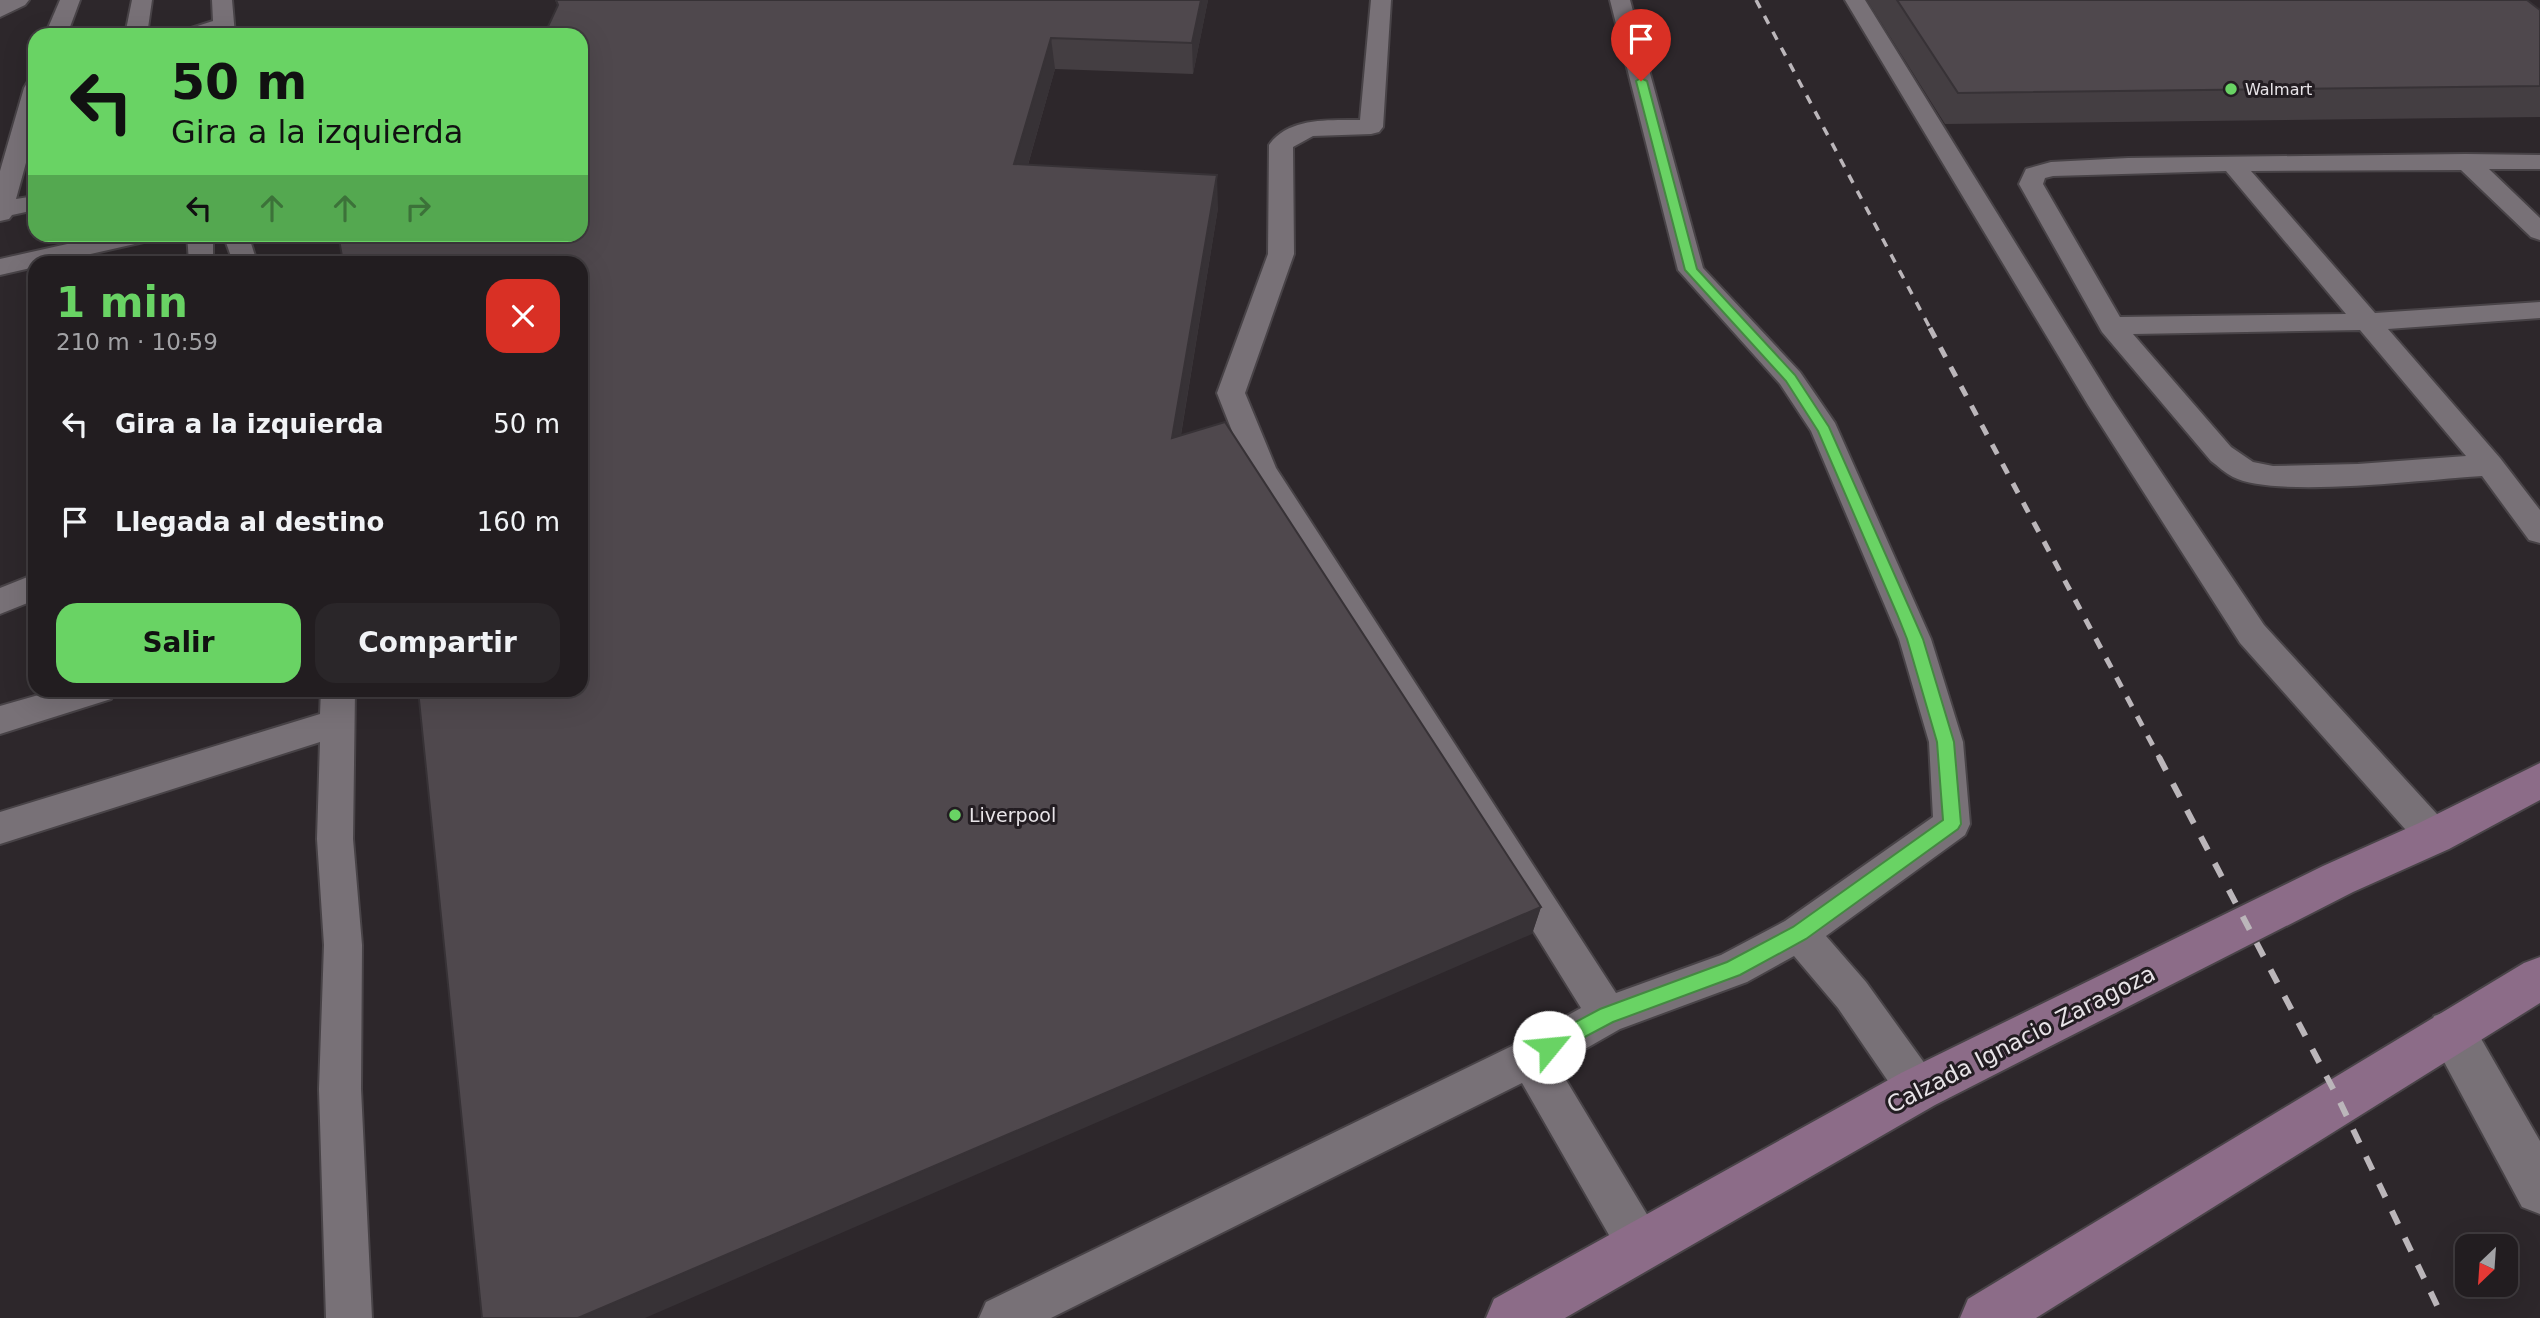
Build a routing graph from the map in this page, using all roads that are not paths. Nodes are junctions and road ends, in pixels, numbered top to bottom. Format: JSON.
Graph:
{"nodes":[{"id":1,"x":17,"y":0,"type":"edge"},
{"id":2,"x":70,"y":0,"type":"edge"},
{"id":3,"x":142,"y":0,"type":"edge"},
{"id":4,"x":222,"y":0,"type":"edge"},
{"id":5,"x":1381,"y":0,"type":"edge"},
{"id":6,"x":1620,"y":0,"type":"edge"},
{"id":7,"x":1854,"y":0,"type":"edge"},
{"id":8,"x":0,"y":10,"type":"edge"},
{"id":9,"x":59,"y":28,"type":"edge"},
{"id":10,"x":137,"y":28,"type":"edge"},
{"id":11,"x":225,"y":28,"type":"edge"},
{"id":12,"x":28,"y":115,"type":"edge"},
{"id":13,"x":2466,"y":161,"type":"junction"},
{"id":14,"x":2540,"y":162,"type":"edge"},
{"id":15,"x":2233,"y":165,"type":"junction"},
{"id":16,"x":28,"y":205,"type":"edge"},
{"id":17,"x":1,"y":212,"type":"edge"},
{"id":18,"x":2540,"y":232,"type":"edge"},
{"id":19,"x":112,"y":242,"type":"edge"},
{"id":20,"x":49,"y":256,"type":"edge"},
{"id":21,"x":28,"y":261,"type":"edge"},
{"id":22,"x":0,"y":267,"type":"edge"},
{"id":23,"x":2540,"y":310,"type":"edge"},
{"id":24,"x":2367,"y":322,"type":"junction"},
{"id":25,"x":2111,"y":326,"type":"junction"},
{"id":26,"x":2490,"y":465,"type":"junction"},
{"id":27,"x":2540,"y":532,"type":"edge"},
{"id":28,"x":28,"y":589,"type":"edge"},
{"id":29,"x":0,"y":602,"type":"edge"},
{"id":30,"x":76,"y":697,"type":"edge"},
{"id":31,"x":338,"y":706,"type":"edge"},
{"id":32,"x":0,"y":720,"type":"edge"},
{"id":33,"x":2540,"y":780,"type":"edge"},
{"id":34,"x":0,"y":828,"type":"edge"},
{"id":35,"x":2434,"y":836,"type":"junction"},
{"id":36,"x":1799,"y":933,"type":"junction"},
{"id":37,"x":2540,"y":978,"type":"edge"},
{"id":38,"x":1607,"y":1016,"type":"junction"},
{"id":39,"x":2451,"y":1032,"type":"junction"},
{"id":40,"x":1530,"y":1058,"type":"junction"},
{"id":41,"x":1918,"y":1089,"type":"junction"},
{"id":42,"x":2540,"y":1189,"type":"edge"},
{"id":43,"x":1642,"y":1247,"type":"junction"},
{"id":44,"x":349,"y":1318,"type":"edge"},
{"id":45,"x":1002,"y":1318,"type":"edge"},
{"id":46,"x":1513,"y":1318,"type":"edge"},
{"id":47,"x":1987,"y":1318,"type":"edge"}],
"edges":[{"from":1,"to":8,"type":"street"},
{"from":2,"to":9,"type":"lane"},
{"from":3,"to":10,"type":"lane"},
{"from":4,"to":11,"type":"lane"},
{"from":5,"to":38,"type":"lane"},
{"from":6,"to":36,"type":"lane"},
{"from":7,"to":35,"type":"lane"},
{"from":12,"to":17,"type":"lane"},
{"from":13,"to":14,"type":"lane"},
{"from":13,"to":15,"type":"lane"},
{"from":13,"to":18,"type":"lane"},
{"from":15,"to":24,"type":"lane"},
{"from":15,"to":25,"type":"lane"},
{"from":16,"to":17,"type":"lane"},
{"from":19,"to":20,"type":"lane"},
{"from":21,"to":22,"type":"lane"},
{"from":23,"to":24,"type":"lane"},
{"from":24,"to":25,"type":"lane"},
{"from":24,"to":26,"type":"lane"},
{"from":25,"to":26,"type":"lane"},
{"from":26,"to":27,"type":"lane"},
{"from":28,"to":29,"type":"lane"},
{"from":30,"to":32,"type":"lane"},
{"from":31,"to":34,"type":"lane"},
{"from":31,"to":44,"type":"lane"},
{"from":33,"to":35,"type":"main road","name":"Calzada Ignacio Zaragoza"},
{"from":35,"to":41,"type":"main road","name":"Calzada Ignacio Zaragoza"},
{"from":36,"to":38,"type":"lane"},
{"from":36,"to":41,"type":"lane"},
{"from":37,"to":39,"type":"main road"},
{"from":38,"to":40,"type":"lane"},
{"from":39,"to":42,"type":"street"},
{"from":39,"to":47,"type":"main road"},
{"from":40,"to":43,"type":"lane"},
{"from":40,"to":45,"type":"lane"},
{"from":41,"to":43,"type":"main road","name":"Calzada Ignacio Zaragoza"},
{"from":43,"to":46,"type":"main road","name":"Calzada Ignacio Zaragoza"}]}
